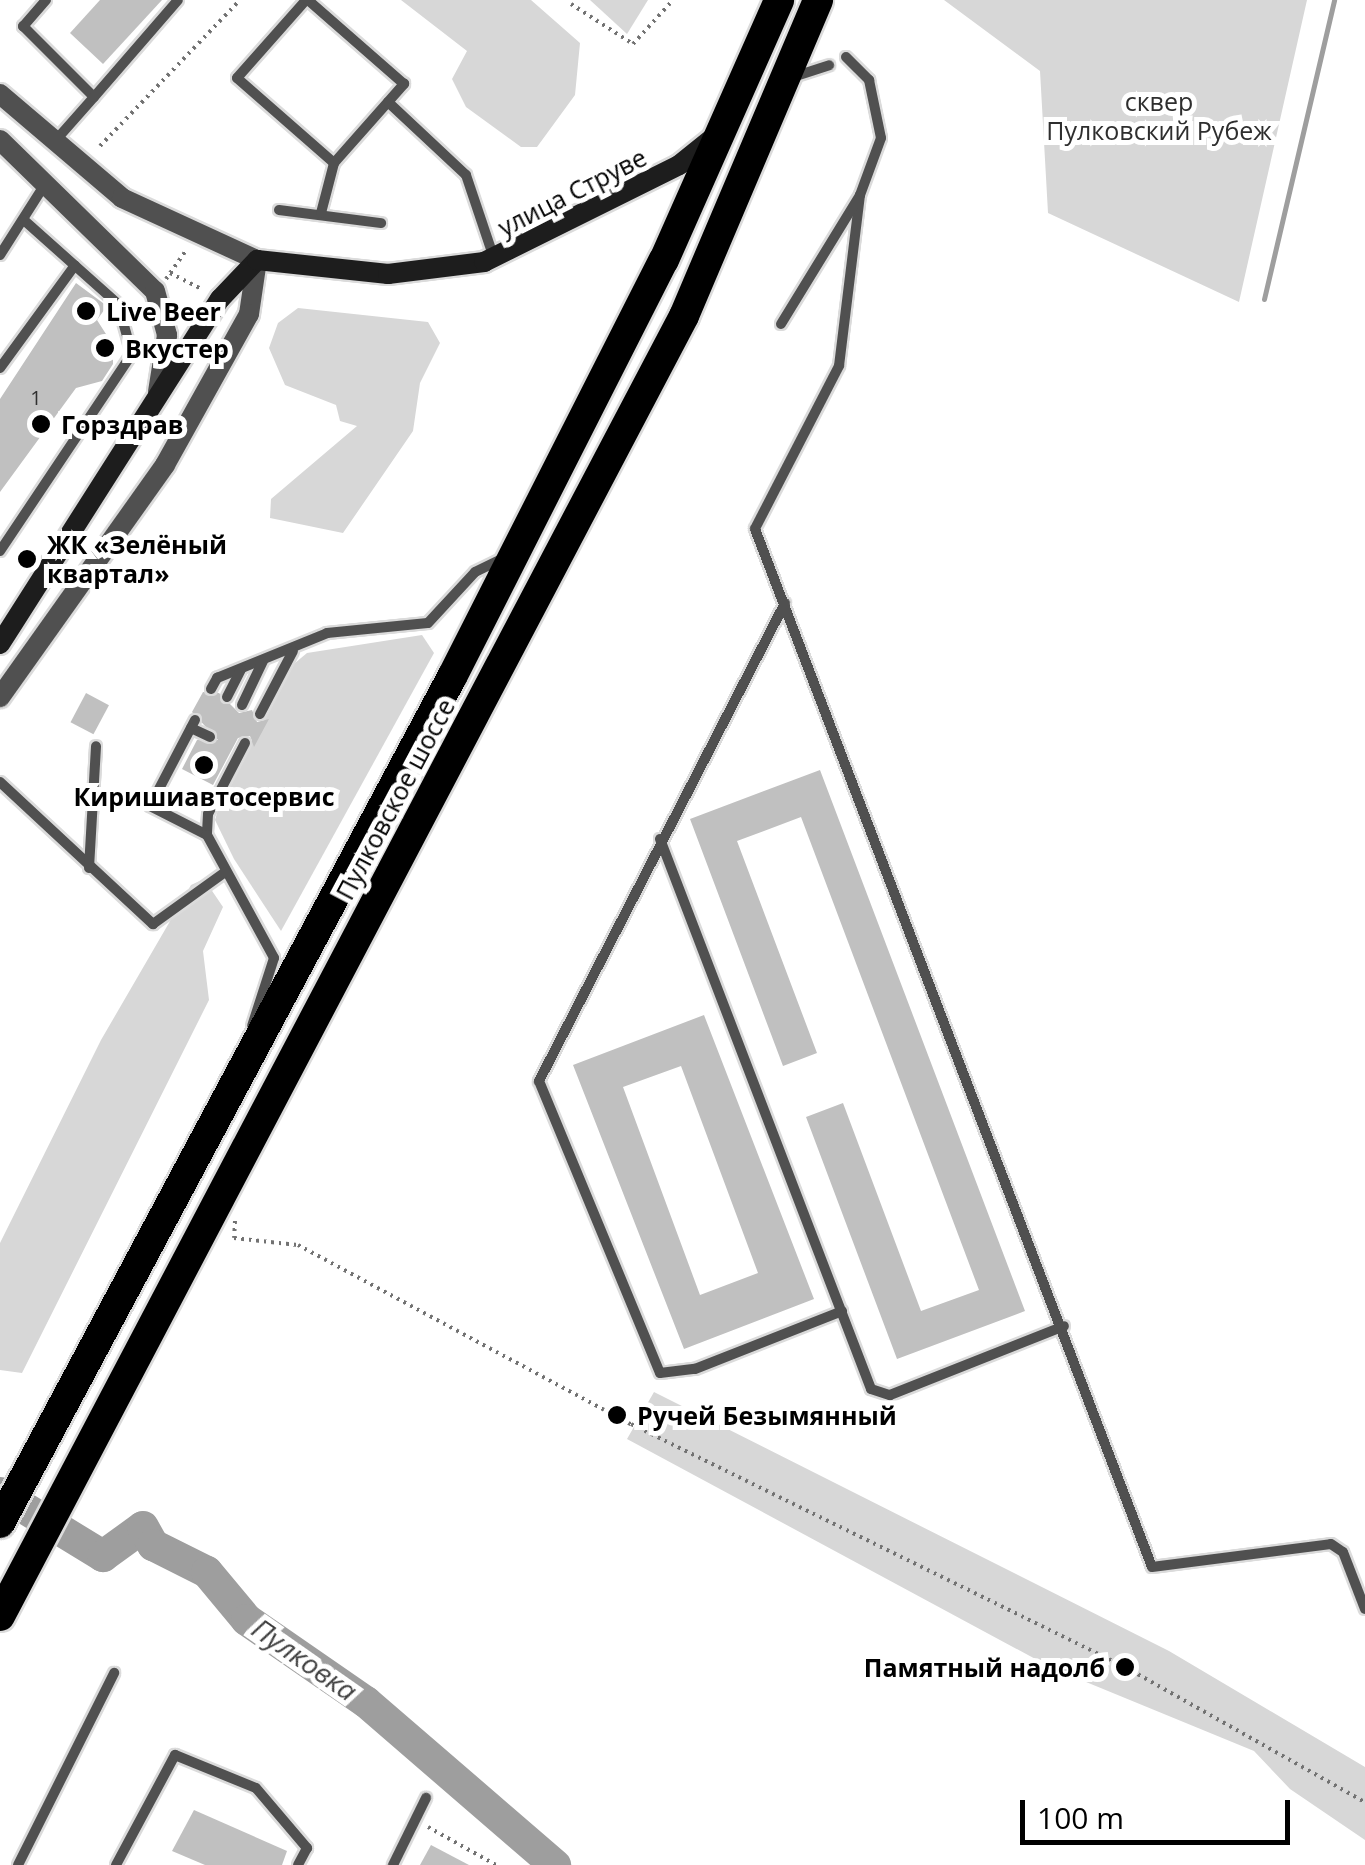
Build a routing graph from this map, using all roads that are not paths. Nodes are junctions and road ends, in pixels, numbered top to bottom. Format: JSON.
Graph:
{"nodes":[{"id":1,"x":46,"y":0,"type":"edge"},
{"id":2,"x":178,"y":0,"type":"edge"},
{"id":3,"x":307,"y":0,"type":"edge"},
{"id":4,"x":779,"y":0,"type":"edge"},
{"id":5,"x":818,"y":0,"type":"edge"},
{"id":6,"x":846,"y":57,"type":"dead end"},
{"id":7,"x":828,"y":65,"type":"dead end"},
{"id":8,"x":792,"y":77,"type":"junction"},
{"id":9,"x":0,"y":94,"type":"edge"},
{"id":10,"x":94,"y":97,"type":"junction"},
{"id":11,"x":388,"y":102,"type":"junction"},
{"id":12,"x":728,"y":126,"type":"junction"},
{"id":13,"x":0,"y":140,"type":"edge"},
{"id":14,"x":54,"y":143,"type":"junction"},
{"id":15,"x":334,"y":163,"type":"junction"},
{"id":16,"x":46,"y":183,"type":"junction"},
{"id":17,"x":860,"y":195,"type":"junction"},
{"id":18,"x":279,"y":210,"type":"dead end"},
{"id":19,"x":321,"y":213,"type":"junction"},
{"id":20,"x":25,"y":221,"type":"junction"},
{"id":21,"x":381,"y":224,"type":"dead end"},
{"id":22,"x":0,"y":256,"type":"edge"},
{"id":23,"x":494,"y":259,"type":"junction"},
{"id":24,"x":257,"y":260,"type":"junction"},
{"id":25,"x":75,"y":264,"type":"junction"},
{"id":26,"x":781,"y":324,"type":"dead end"},
{"id":27,"x":0,"y":368,"type":"edge"},
{"id":28,"x":148,"y":423,"type":"junction"},
{"id":29,"x":0,"y":551,"type":"edge"},
{"id":30,"x":514,"y":554,"type":"junction"},
{"id":31,"x":785,"y":603,"type":"junction"},
{"id":32,"x":6,"y":636,"type":"edge"},
{"id":33,"x":294,"y":650,"type":"junction"},
{"id":34,"x":264,"y":660,"type":"junction"},
{"id":35,"x":242,"y":669,"type":"junction"},
{"id":36,"x":211,"y":689,"type":"dead end"},
{"id":37,"x":0,"y":697,"type":"edge"},
{"id":38,"x":227,"y":697,"type":"dead end"},
{"id":39,"x":242,"y":705,"type":"dead end"},
{"id":40,"x":260,"y":714,"type":"dead end"},
{"id":41,"x":210,"y":734,"type":"dead end"},
{"id":42,"x":96,"y":746,"type":"dead end"},
{"id":43,"x":226,"y":746,"type":"dead end"},
{"id":44,"x":0,"y":782,"type":"edge"},
{"id":45,"x":207,"y":836,"type":"junction"},
{"id":46,"x":660,"y":839,"type":"junction"},
{"id":47,"x":88,"y":868,"type":"junction"},
{"id":48,"x":225,"y":872,"type":"junction"},
{"id":49,"x":246,"y":1056,"type":"junction"},
{"id":50,"x":842,"y":1311,"type":"junction"},
{"id":51,"x":1064,"y":1326,"type":"junction"},
{"id":52,"x":0,"y":1523,"type":"edge"},
{"id":53,"x":1365,"y":1609,"type":"edge"},
{"id":54,"x":0,"y":1616,"type":"edge"},
{"id":55,"x":114,"y":1673,"type":"dead end"},
{"id":56,"x":426,"y":1798,"type":"dead end"},
{"id":57,"x":18,"y":1865,"type":"edge"},
{"id":58,"x":116,"y":1865,"type":"edge"},
{"id":59,"x":298,"y":1865,"type":"edge"},
{"id":60,"x":392,"y":1865,"type":"edge"}],
"edges":[{"from":1,"to":10,"type":"lane"},
{"from":2,"to":10,"type":"lane"},
{"from":3,"to":11,"type":"lane"},
{"from":3,"to":15,"type":"lane"},
{"from":4,"to":12,"type":"highway","name":"Пулковское шоссе"},
{"from":5,"to":8,"type":"highway","name":"Пулковское шоссе"},
{"from":6,"to":17,"type":"lane"},
{"from":7,"to":8,"type":"lane"},
{"from":8,"to":54,"type":"highway","name":"Пулковское шоссе"},
{"from":9,"to":14,"type":"street","name":"улица Струве"},
{"from":10,"to":14,"type":"lane"},
{"from":11,"to":15,"type":"lane"},
{"from":11,"to":23,"type":"lane"},
{"from":12,"to":23,"type":"street","name":"улица Струве"},
{"from":12,"to":30,"type":"highway","name":"Пулковское шоссе"},
{"from":13,"to":16,"type":"street"},
{"from":14,"to":24,"type":"street","name":"улица Струве"},
{"from":15,"to":19,"type":"lane"},
{"from":16,"to":20,"type":"lane"},
{"from":16,"to":28,"type":"street"},
{"from":17,"to":26,"type":"lane"},
{"from":17,"to":31,"type":"lane"},
{"from":18,"to":19,"type":"lane"},
{"from":19,"to":21,"type":"lane"},
{"from":20,"to":22,"type":"lane"},
{"from":20,"to":25,"type":"lane"},
{"from":23,"to":24,"type":"street","name":"улица Струве"},
{"from":24,"to":28,"type":"street"},
{"from":24,"to":37,"type":"street"},
{"from":25,"to":27,"type":"lane"},
{"from":25,"to":29,"type":"lane"},
{"from":28,"to":32,"type":"street"},
{"from":30,"to":33,"type":"lane"},
{"from":30,"to":49,"type":"highway","name":"Пулковское шоссе"},
{"from":31,"to":46,"type":"lane"},
{"from":31,"to":51,"type":"lane"},
{"from":33,"to":34,"type":"lane"},
{"from":33,"to":40,"type":"lane"},
{"from":34,"to":35,"type":"lane"},
{"from":34,"to":39,"type":"lane"},
{"from":35,"to":36,"type":"lane"},
{"from":35,"to":38,"type":"lane"},
{"from":41,"to":45,"type":"lane"},
{"from":42,"to":47,"type":"lane"},
{"from":43,"to":45,"type":"lane"},
{"from":44,"to":47,"type":"lane"},
{"from":45,"to":48,"type":"lane"},
{"from":46,"to":50,"type":"lane"},
{"from":46,"to":50,"type":"lane"},
{"from":47,"to":48,"type":"lane"},
{"from":48,"to":49,"type":"lane"},
{"from":49,"to":52,"type":"highway","name":"Пулковское шоссе"},
{"from":50,"to":51,"type":"lane"},
{"from":51,"to":53,"type":"lane"},
{"from":55,"to":57,"type":"lane"},
{"from":56,"to":60,"type":"lane"},
{"from":58,"to":59,"type":"lane"}]}
